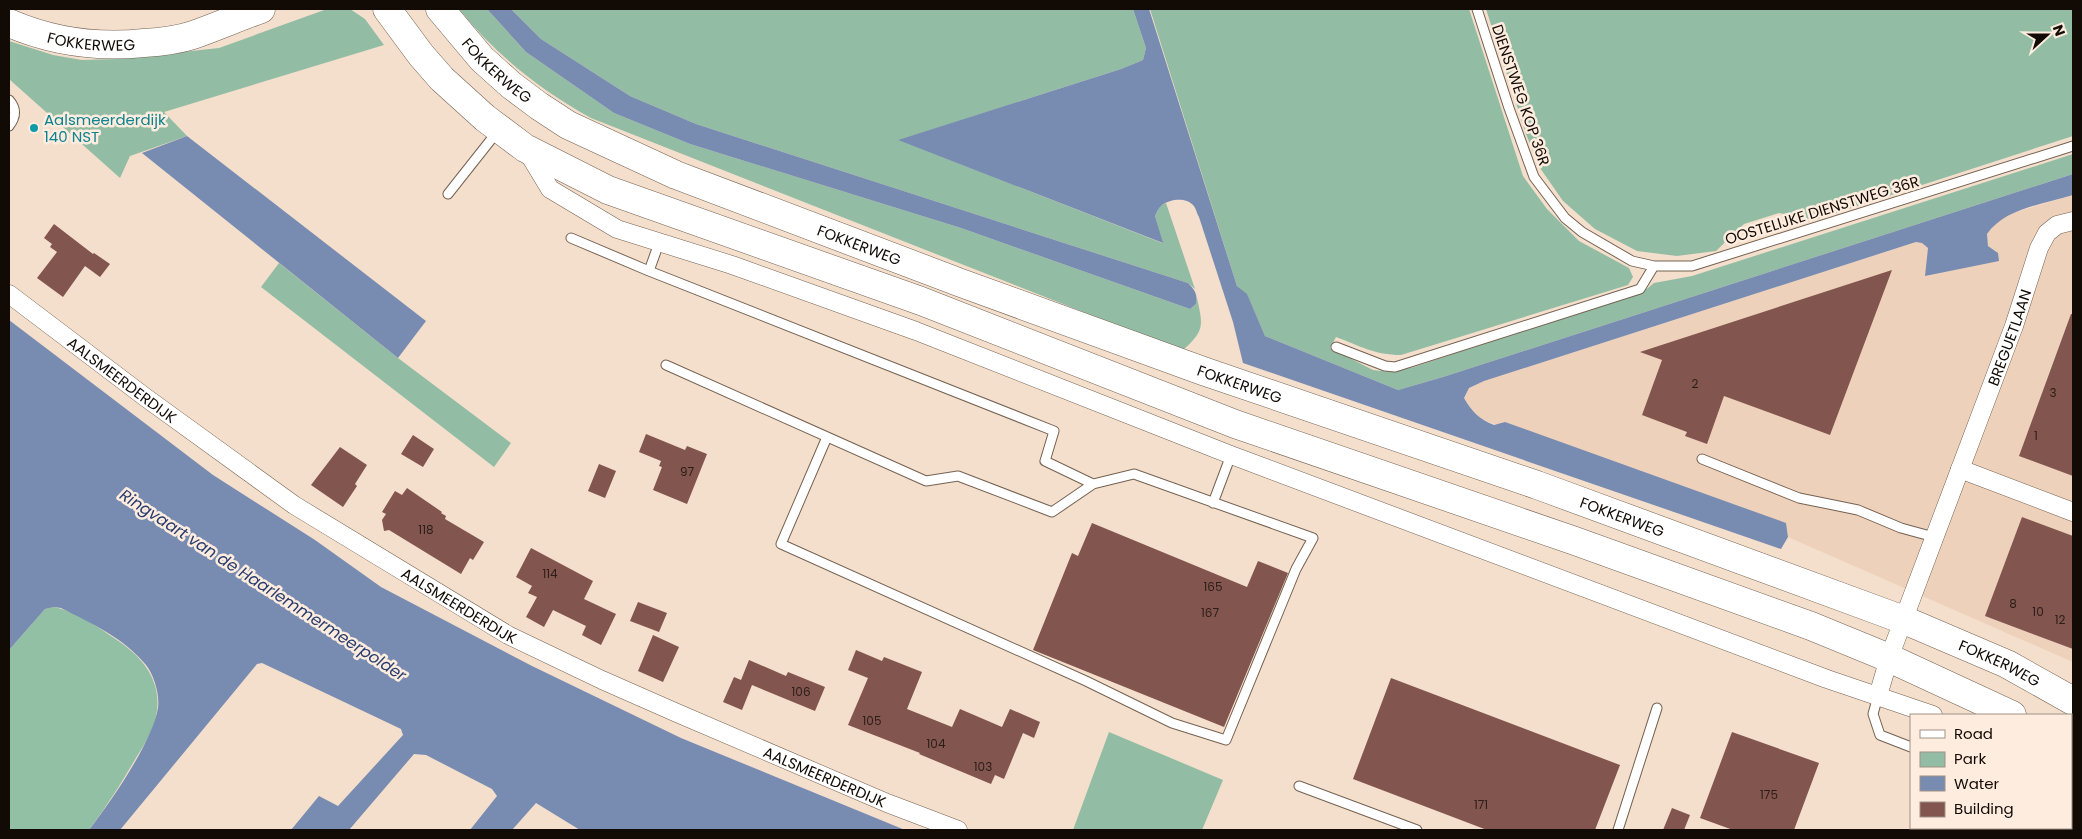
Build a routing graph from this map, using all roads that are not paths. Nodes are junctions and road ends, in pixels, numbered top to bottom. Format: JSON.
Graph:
{"nodes":[{"id":1,"x":261,"y":9,"type":"edge"},
{"id":2,"x":387,"y":9,"type":"edge"},
{"id":3,"x":440,"y":9,"type":"edge"},
{"id":4,"x":1478,"y":9,"type":"edge"},
{"id":5,"x":9,"y":23,"type":"edge"},
{"id":6,"x":9,"y":100,"type":"edge"},
{"id":7,"x":9,"y":126,"type":"edge"},
{"id":8,"x":498,"y":129,"type":"junction"},
{"id":9,"x":2073,"y":146,"type":"edge"},
{"id":10,"x":525,"y":148,"type":"junction"},
{"id":11,"x":448,"y":194,"type":"dead end"},
{"id":12,"x":2073,"y":221,"type":"edge"},
{"id":13,"x":1582,"y":232,"type":"joint"},
{"id":14,"x":572,"y":238,"type":"dead end"},
{"id":15,"x":659,"y":243,"type":"junction"},
{"id":16,"x":1654,"y":266,"type":"junction"},
{"id":17,"x":649,"y":271,"type":"junction"},
{"id":18,"x":9,"y":294,"type":"edge"},
{"id":19,"x":1336,"y":347,"type":"dead end"},
{"id":20,"x":666,"y":364,"type":"dead end"},
{"id":21,"x":827,"y":437,"type":"junction"},
{"id":22,"x":1231,"y":455,"type":"junction"},
{"id":23,"x":1702,"y":459,"type":"dead end"},
{"id":24,"x":1960,"y":469,"type":"junction"},
{"id":25,"x":1093,"y":484,"type":"junction"},
{"id":26,"x":1213,"y":503,"type":"junction"},
{"id":27,"x":2073,"y":512,"type":"edge"},
{"id":28,"x":1934,"y":538,"type":"junction"},
{"id":29,"x":1904,"y":620,"type":"junction"},
{"id":30,"x":1889,"y":658,"type":"junction"},
{"id":31,"x":1878,"y":696,"type":"junction"},
{"id":32,"x":2073,"y":701,"type":"edge"},
{"id":33,"x":1657,"y":708,"type":"dead end"},
{"id":34,"x":1930,"y":714,"type":"edge"},
{"id":35,"x":2010,"y":714,"type":"edge"},
{"id":36,"x":1910,"y":747,"type":"edge"},
{"id":37,"x":1299,"y":786,"type":"dead end"},
{"id":38,"x":958,"y":830,"type":"edge"},
{"id":39,"x":1418,"y":830,"type":"edge"},
{"id":40,"x":1618,"y":830,"type":"edge"}],
"edges":[{"from":1,"to":5,"type":"main road","name":"FOKKERWEG"},
{"from":2,"to":8,"type":"main road"},
{"from":3,"to":29,"type":"main road","name":"FOKKERWEG"},
{"from":4,"to":13,"type":"lane","name":"DIENSTWEG KOP 36R"},
{"from":6,"to":7,"type":"lane"},
{"from":8,"to":10,"type":"main road"},
{"from":8,"to":11,"type":"lane"},
{"from":9,"to":16,"type":"lane","name":"OOSTELIJKE DIENSTWEG 36R"},
{"from":10,"to":15,"type":"street"},
{"from":10,"to":30,"type":"main road"},
{"from":12,"to":24,"type":"street","name":"BREGUETLAAN"},
{"from":13,"to":16,"type":"lane","name":"OOSTELIJKE DIENSTWEG 36R"},
{"from":14,"to":17,"type":"lane"},
{"from":15,"to":17,"type":"lane"},
{"from":15,"to":22,"type":"street"},
{"from":16,"to":19,"type":"lane"},
{"from":17,"to":25,"type":"lane"},
{"from":18,"to":38,"type":"street","name":"AALSMEERDERDIJK"},
{"from":20,"to":21,"type":"lane"},
{"from":21,"to":25,"type":"lane"},
{"from":21,"to":26,"type":"lane"},
{"from":22,"to":26,"type":"lane"},
{"from":22,"to":31,"type":"street"},
{"from":23,"to":28,"type":"lane"},
{"from":24,"to":27,"type":"street"},
{"from":24,"to":28,"type":"street","name":"BREGUETLAAN"},
{"from":25,"to":26,"type":"lane"},
{"from":28,"to":29,"type":"street","name":"BREGUETLAAN"},
{"from":29,"to":30,"type":"street","name":"BREGUETLAAN"},
{"from":29,"to":32,"type":"main road","name":"FOKKERWEG"},
{"from":30,"to":31,"type":"street"},
{"from":30,"to":35,"type":"main road"},
{"from":31,"to":34,"type":"street"},
{"from":31,"to":36,"type":"lane"},
{"from":33,"to":40,"type":"lane"},
{"from":37,"to":39,"type":"lane"}]}
